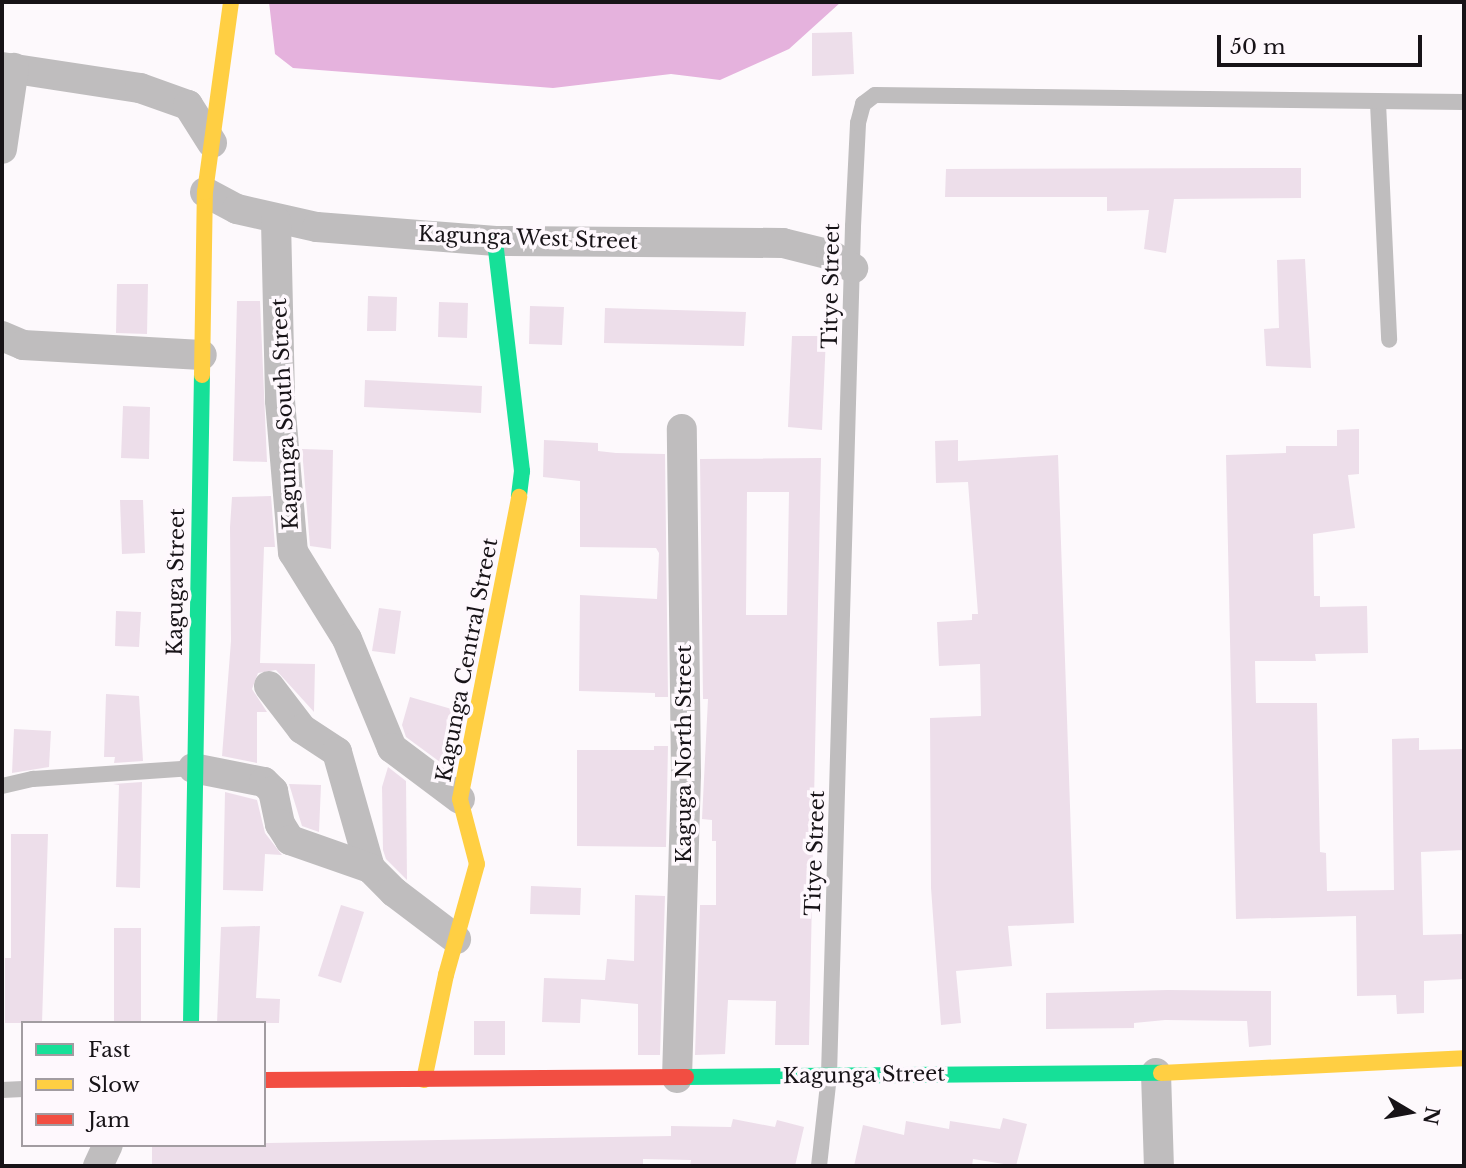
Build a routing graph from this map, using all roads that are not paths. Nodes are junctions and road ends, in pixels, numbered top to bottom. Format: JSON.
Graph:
{"nodes":[{"id":1,"x":231,"y":2,"type":"edge"},
{"id":2,"x":8,"y":68,"type":"edge"},
{"id":3,"x":1464,"y":102,"type":"edge"},
{"id":4,"x":1378,"y":103,"type":"junction"},
{"id":5,"x":212,"y":143,"type":"junction"},
{"id":6,"x":2,"y":149,"type":"edge"},
{"id":7,"x":205,"y":192,"type":"junction"},
{"id":8,"x":276,"y":221,"type":"junction"},
{"id":9,"x":495,"y":241,"type":"junction"},
{"id":10,"x":853,"y":268,"type":"junction"},
{"id":11,"x":2,"y":336,"type":"edge"},
{"id":12,"x":1389,"y":340,"type":"dead end"},
{"id":13,"x":202,"y":355,"type":"junction"},
{"id":14,"x":682,"y":429,"type":"dead end"},
{"id":15,"x":269,"y":687,"type":"dead end"},
{"id":16,"x":193,"y":768,"type":"junction"},
{"id":17,"x":2,"y":786,"type":"edge"},
{"id":18,"x":460,"y":799,"type":"junction"},
{"id":19,"x":370,"y":868,"type":"junction"},
{"id":20,"x":456,"y":939,"type":"junction"},
{"id":21,"x":191,"y":1021,"type":"edge"},
{"id":22,"x":1464,"y":1058,"type":"edge"},
{"id":23,"x":1156,"y":1073,"type":"junction"},
{"id":24,"x":829,"y":1075,"type":"junction"},
{"id":25,"x":677,"y":1078,"type":"junction"},
{"id":26,"x":266,"y":1080,"type":"edge"},
{"id":27,"x":424,"y":1080,"type":"junction"},
{"id":28,"x":21,"y":1089,"type":"edge"},
{"id":29,"x":2,"y":1090,"type":"edge"},
{"id":30,"x":107,"y":1147,"type":"edge"},
{"id":31,"x":99,"y":1166,"type":"edge"},
{"id":32,"x":819,"y":1166,"type":"edge"},
{"id":33,"x":1159,"y":1166,"type":"edge"}],
"edges":[{"from":1,"to":5,"type":"street","name":"Kaguga Street"},
{"from":2,"to":5,"type":"street"},
{"from":2,"to":6,"type":"street"},
{"from":3,"to":4,"type":"lane","name":"Titye Street"},
{"from":4,"to":10,"type":"lane","name":"Titye Street"},
{"from":4,"to":12,"type":"lane"},
{"from":5,"to":7,"type":"street","name":"Kaguga Street"},
{"from":7,"to":8,"type":"street","name":"Kagunga West Street"},
{"from":7,"to":13,"type":"street","name":"Kaguga Street"},
{"from":8,"to":9,"type":"street","name":"Kagunga West Street"},
{"from":8,"to":18,"type":"street","name":"Kagunga South Street"},
{"from":9,"to":10,"type":"street","name":"Kagunga West Street"},
{"from":9,"to":18,"type":"street","name":"Kagunga Central Street"},
{"from":10,"to":24,"type":"lane","name":"Titye Street"},
{"from":11,"to":13,"type":"street"},
{"from":13,"to":16,"type":"street","name":"Kaguga Street"},
{"from":14,"to":25,"type":"street","name":"Kaguga North Street"},
{"from":15,"to":19,"type":"street"},
{"from":16,"to":17,"type":"lane"},
{"from":16,"to":19,"type":"street"},
{"from":16,"to":21,"type":"street","name":"Kaguga Street"},
{"from":18,"to":20,"type":"street","name":"Kagunga Central Street"},
{"from":19,"to":20,"type":"street"},
{"from":20,"to":27,"type":"street","name":"Kagunga Central Street"},
{"from":22,"to":23,"type":"street","name":"Kagunga Street"},
{"from":23,"to":24,"type":"street","name":"Kagunga Street"},
{"from":23,"to":33,"type":"street"},
{"from":24,"to":25,"type":"street","name":"Kagunga Street"},
{"from":24,"to":32,"type":"lane","name":"Titye Street"},
{"from":25,"to":27,"type":"street","name":"Kagunga Street"},
{"from":26,"to":27,"type":"street","name":"Kagunga Street"},
{"from":28,"to":29,"type":"lane"},
{"from":30,"to":31,"type":"street"}]}
